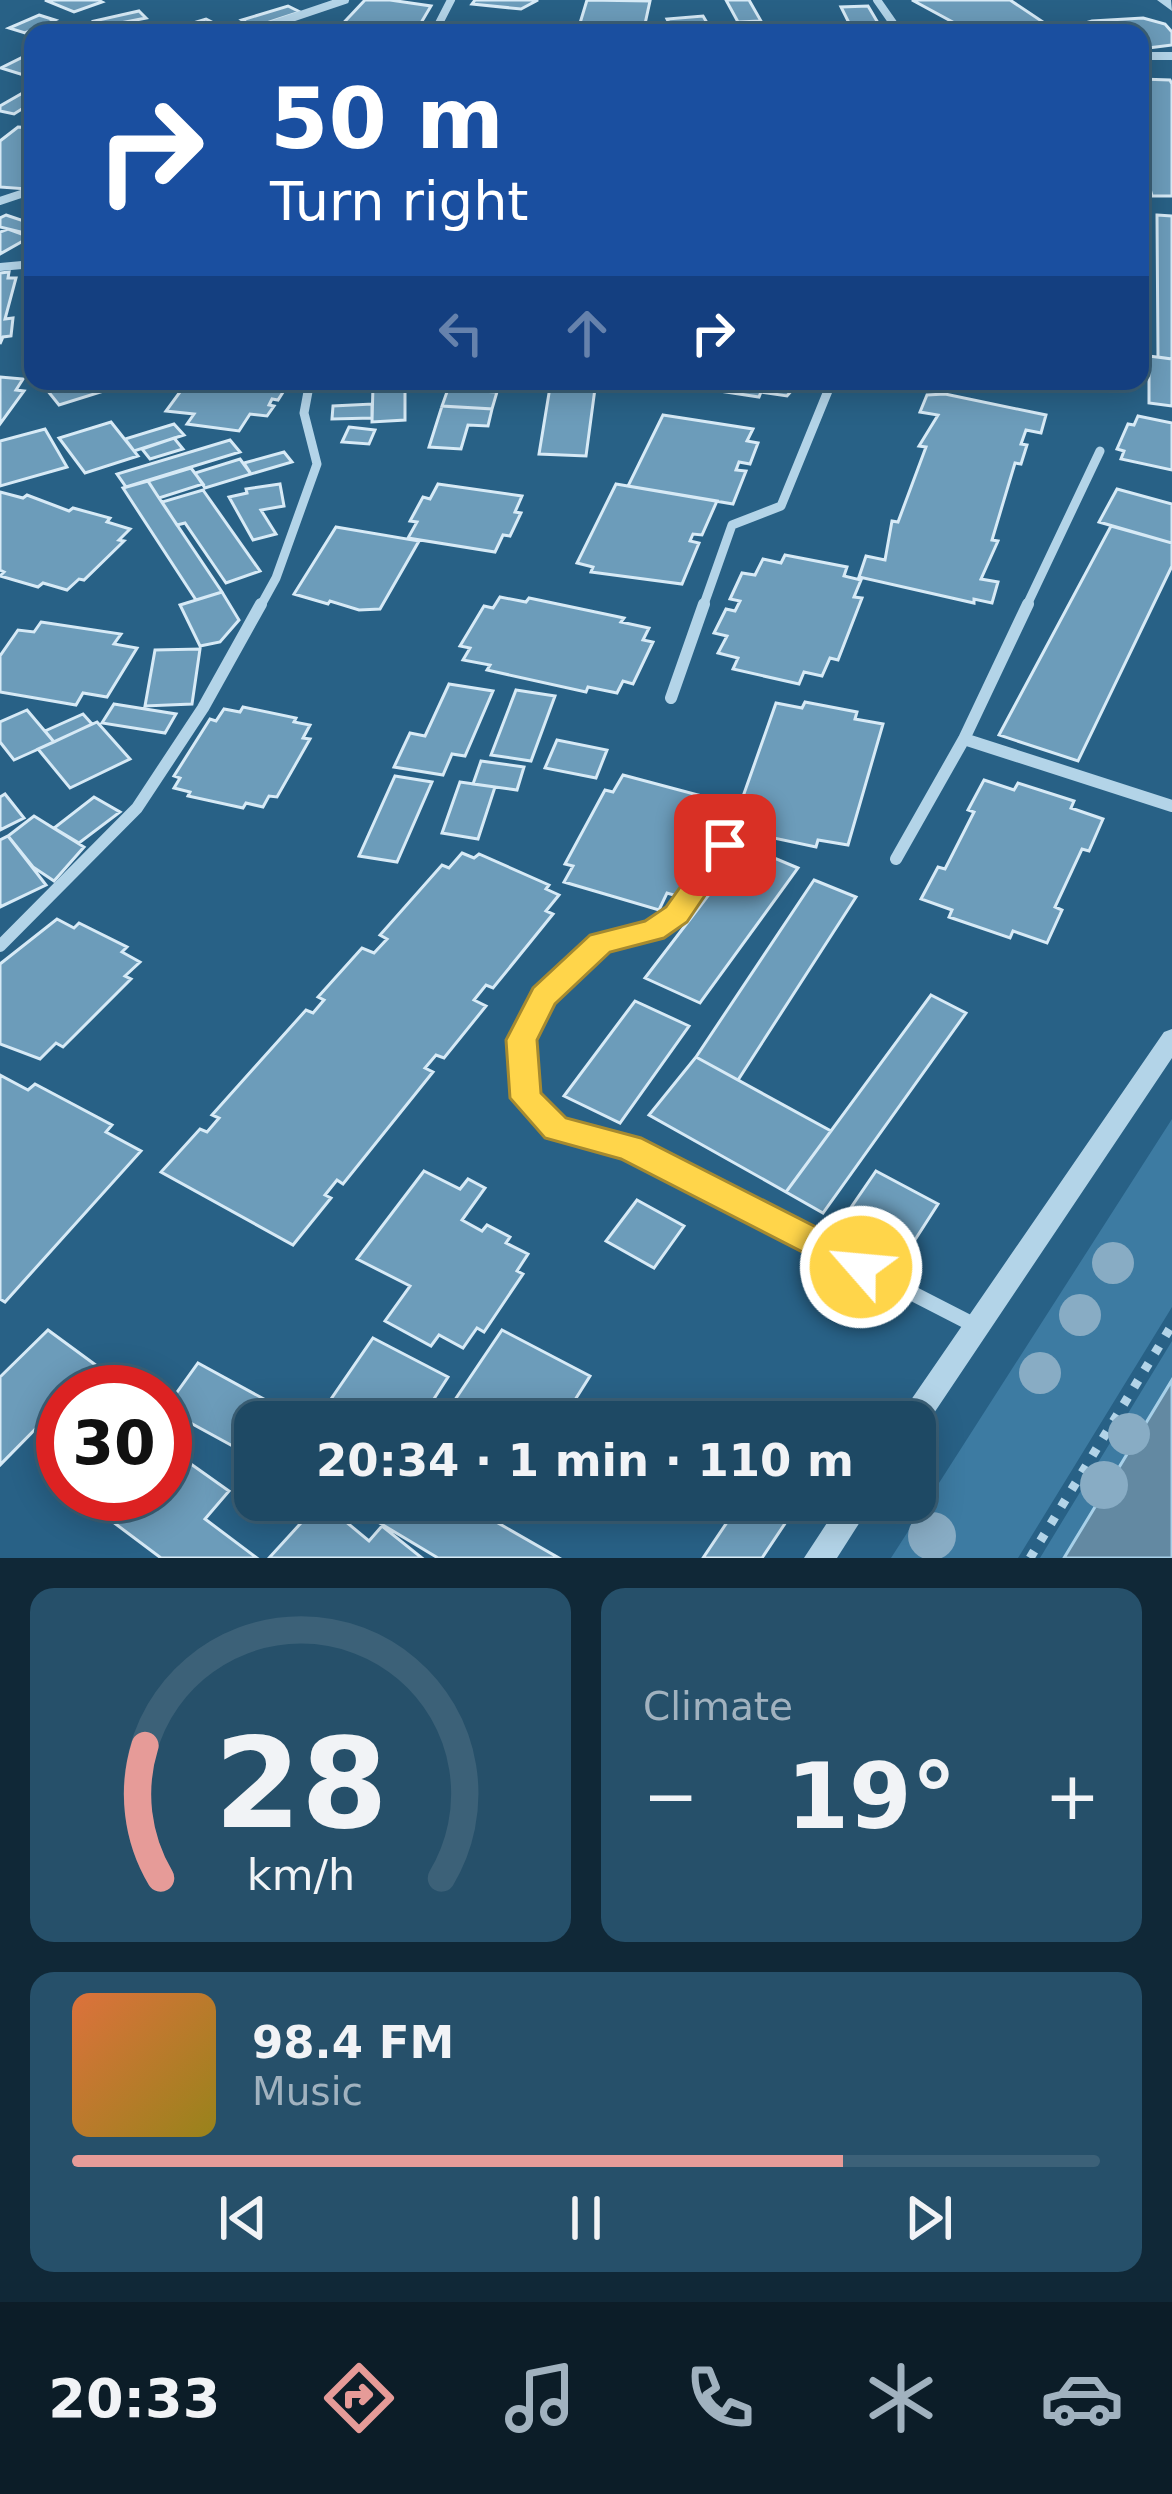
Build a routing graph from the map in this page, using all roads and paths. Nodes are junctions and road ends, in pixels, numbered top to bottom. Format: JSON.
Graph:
{"nodes":[{"id":1,"x":345,"y":0,"type":"edge"},
{"id":2,"x":1162,"y":0,"type":"edge"},
{"id":3,"x":1172,"y":7,"type":"edge"},
{"id":4,"x":275,"y":24,"type":"edge"},
{"id":5,"x":308,"y":390,"type":"edge"},
{"id":6,"x":828,"y":390,"type":"edge"},
{"id":7,"x":1100,"y":451,"type":"dead end"},
{"id":8,"x":671,"y":698,"type":"dead end"},
{"id":9,"x":964,"y":739,"type":"junction"},
{"id":10,"x":1172,"y":806,"type":"edge"},
{"id":11,"x":725,"y":845,"type":"dead end"},
{"id":12,"x":896,"y":859,"type":"dead end"},
{"id":13,"x":0,"y":946,"type":"edge"},
{"id":14,"x":1172,"y":1039,"type":"edge"},
{"id":15,"x":1172,"y":1325,"type":"edge"},
{"id":16,"x":977,"y":1326,"type":"junction"},
{"id":17,"x":926,"y":1401,"type":"edge"},
{"id":18,"x":845,"y":1521,"type":"edge"},
{"id":19,"x":820,"y":1558,"type":"edge"},
{"id":20,"x":1030,"y":1558,"type":"edge"}],
"edges":[{"from":1,"to":4,"type":"street"},
{"from":2,"to":3,"type":"street"},
{"from":5,"to":13,"type":"street"},
{"from":6,"to":8,"type":"street"},
{"from":7,"to":9,"type":"street"},
{"from":9,"to":10,"type":"street"},
{"from":9,"to":12,"type":"street"},
{"from":11,"to":16,"type":"street"},
{"from":14,"to":16,"type":"street"},
{"from":15,"to":20,"type":"path"},
{"from":16,"to":17,"type":"street"},
{"from":18,"to":19,"type":"street"}]}
